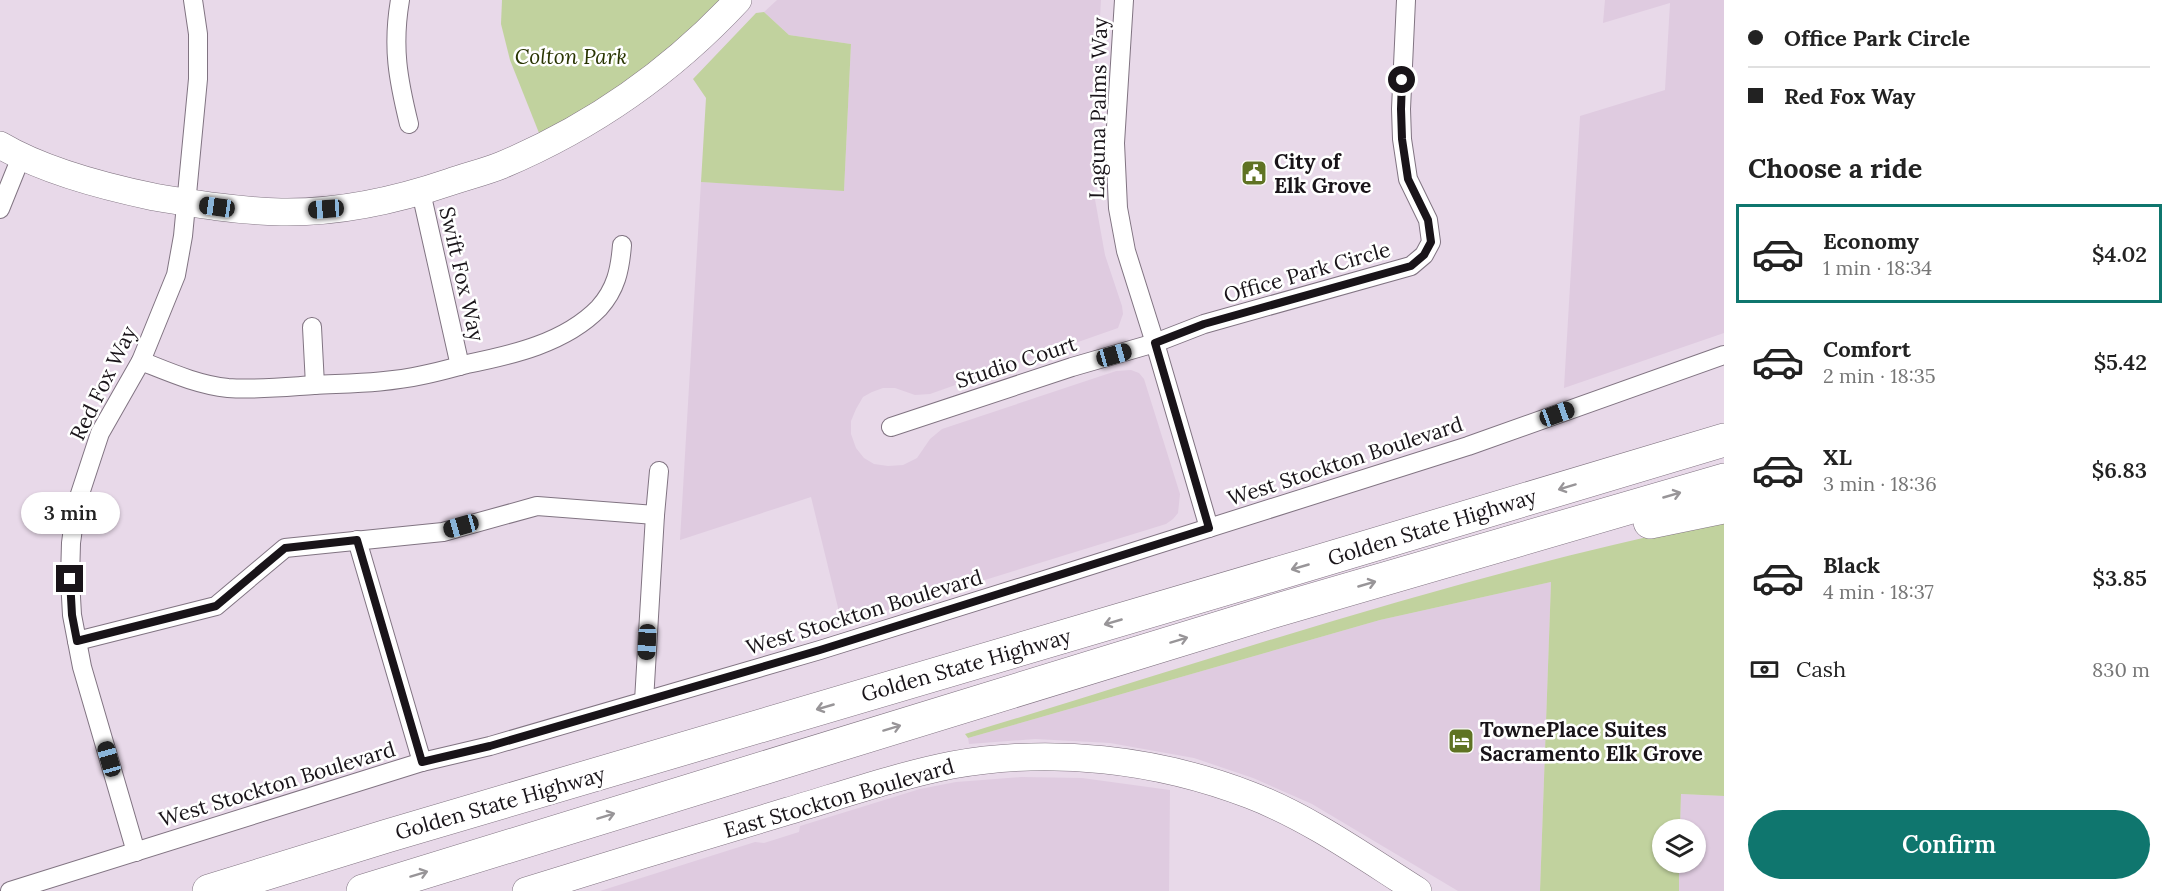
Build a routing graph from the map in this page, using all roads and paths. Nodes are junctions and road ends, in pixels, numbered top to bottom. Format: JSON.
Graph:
{"nodes":[{"id":1,"x":193,"y":0,"type":"edge"},
{"id":2,"x":400,"y":0,"type":"edge"},
{"id":3,"x":738,"y":0,"type":"edge"},
{"id":4,"x":1124,"y":0,"type":"edge"},
{"id":5,"x":1406,"y":0,"type":"edge"},
{"id":6,"x":409,"y":124,"type":"dead end"},
{"id":7,"x":10,"y":151,"type":"edge"},
{"id":8,"x":421,"y":192,"type":"junction"},
{"id":9,"x":186,"y":203,"type":"junction"},
{"id":10,"x":0,"y":209,"type":"edge"},
{"id":11,"x":622,"y":245,"type":"dead end"},
{"id":12,"x":312,"y":327,"type":"dead end"},
{"id":13,"x":1155,"y":343,"type":"junction"},
{"id":14,"x":1724,"y":355,"type":"edge"},
{"id":15,"x":141,"y":361,"type":"junction"},
{"id":16,"x":460,"y":366,"type":"junction"},
{"id":17,"x":315,"y":385,"type":"junction"},
{"id":18,"x":891,"y":428,"type":"dead end"},
{"id":19,"x":1724,"y":431,"type":"edge"},
{"id":20,"x":1724,"y":440,"type":"edge"},
{"id":21,"x":659,"y":471,"type":"dead end"},
{"id":22,"x":1610,"y":474,"type":"junction"},
{"id":23,"x":1724,"y":480,"type":"edge"},
{"id":24,"x":1724,"y":507,"type":"edge"},
{"id":25,"x":654,"y":515,"type":"junction"},
{"id":26,"x":1209,"y":528,"type":"junction"},
{"id":27,"x":357,"y":540,"type":"junction"},
{"id":28,"x":1515,"y":540,"type":"junction"},
{"id":29,"x":77,"y":641,"type":"junction"},
{"id":30,"x":644,"y":701,"type":"junction"},
{"id":31,"x":422,"y":762,"type":"junction"},
{"id":32,"x":136,"y":852,"type":"junction"},
{"id":33,"x":10,"y":891,"type":"edge"},
{"id":34,"x":209,"y":891,"type":"edge"},
{"id":35,"x":363,"y":891,"type":"edge"},
{"id":36,"x":526,"y":891,"type":"edge"},
{"id":37,"x":1418,"y":891,"type":"edge"}],
"edges":[{"from":1,"to":9,"type":"street","name":"Red Fox Way"},
{"from":2,"to":6,"type":"street"},
{"from":3,"to":8,"type":"street"},
{"from":4,"to":13,"type":"street","name":"Laguna Palms Way"},
{"from":5,"to":13,"type":"street","name":"Office Park Circle"},
{"from":7,"to":9,"type":"street"},
{"from":7,"to":10,"type":"street"},
{"from":8,"to":9,"type":"street"},
{"from":8,"to":16,"type":"street","name":"Swift Fox Way"},
{"from":9,"to":15,"type":"street","name":"Red Fox Way"},
{"from":11,"to":16,"type":"street"},
{"from":12,"to":17,"type":"street"},
{"from":13,"to":18,"type":"street","name":"Studio Court"},
{"from":13,"to":26,"type":"street","name":"Laguna Palms Way"},
{"from":14,"to":26,"type":"street","name":"West Stockton Boulevard"},
{"from":15,"to":17,"type":"street"},
{"from":15,"to":29,"type":"street","name":"Red Fox Way"},
{"from":16,"to":17,"type":"street"},
{"from":19,"to":22,"type":"highway"},
{"from":20,"to":22,"type":"highway","name":"Golden State Highway"},
{"from":21,"to":25,"type":"street"},
{"from":22,"to":34,"type":"highway","name":"Golden State Highway","one_way":true},
{"from":28,"to":23,"type":"highway","name":"Golden State Highway","one_way":true},
{"from":24,"to":28,"type":"highway"},
{"from":25,"to":27,"type":"street"},
{"from":25,"to":30,"type":"street"},
{"from":26,"to":30,"type":"street","name":"West Stockton Boulevard"},
{"from":27,"to":29,"type":"street"},
{"from":27,"to":31,"type":"street"},
{"from":35,"to":28,"type":"highway","name":"Golden State Highway","one_way":true},
{"from":29,"to":32,"type":"street","name":"Red Fox Way"},
{"from":30,"to":31,"type":"street","name":"West Stockton Boulevard"},
{"from":31,"to":32,"type":"street","name":"West Stockton Boulevard"},
{"from":32,"to":33,"type":"street","name":"West Stockton Boulevard"},
{"from":36,"to":37,"type":"street","name":"East Stockton Boulevard"}]}
